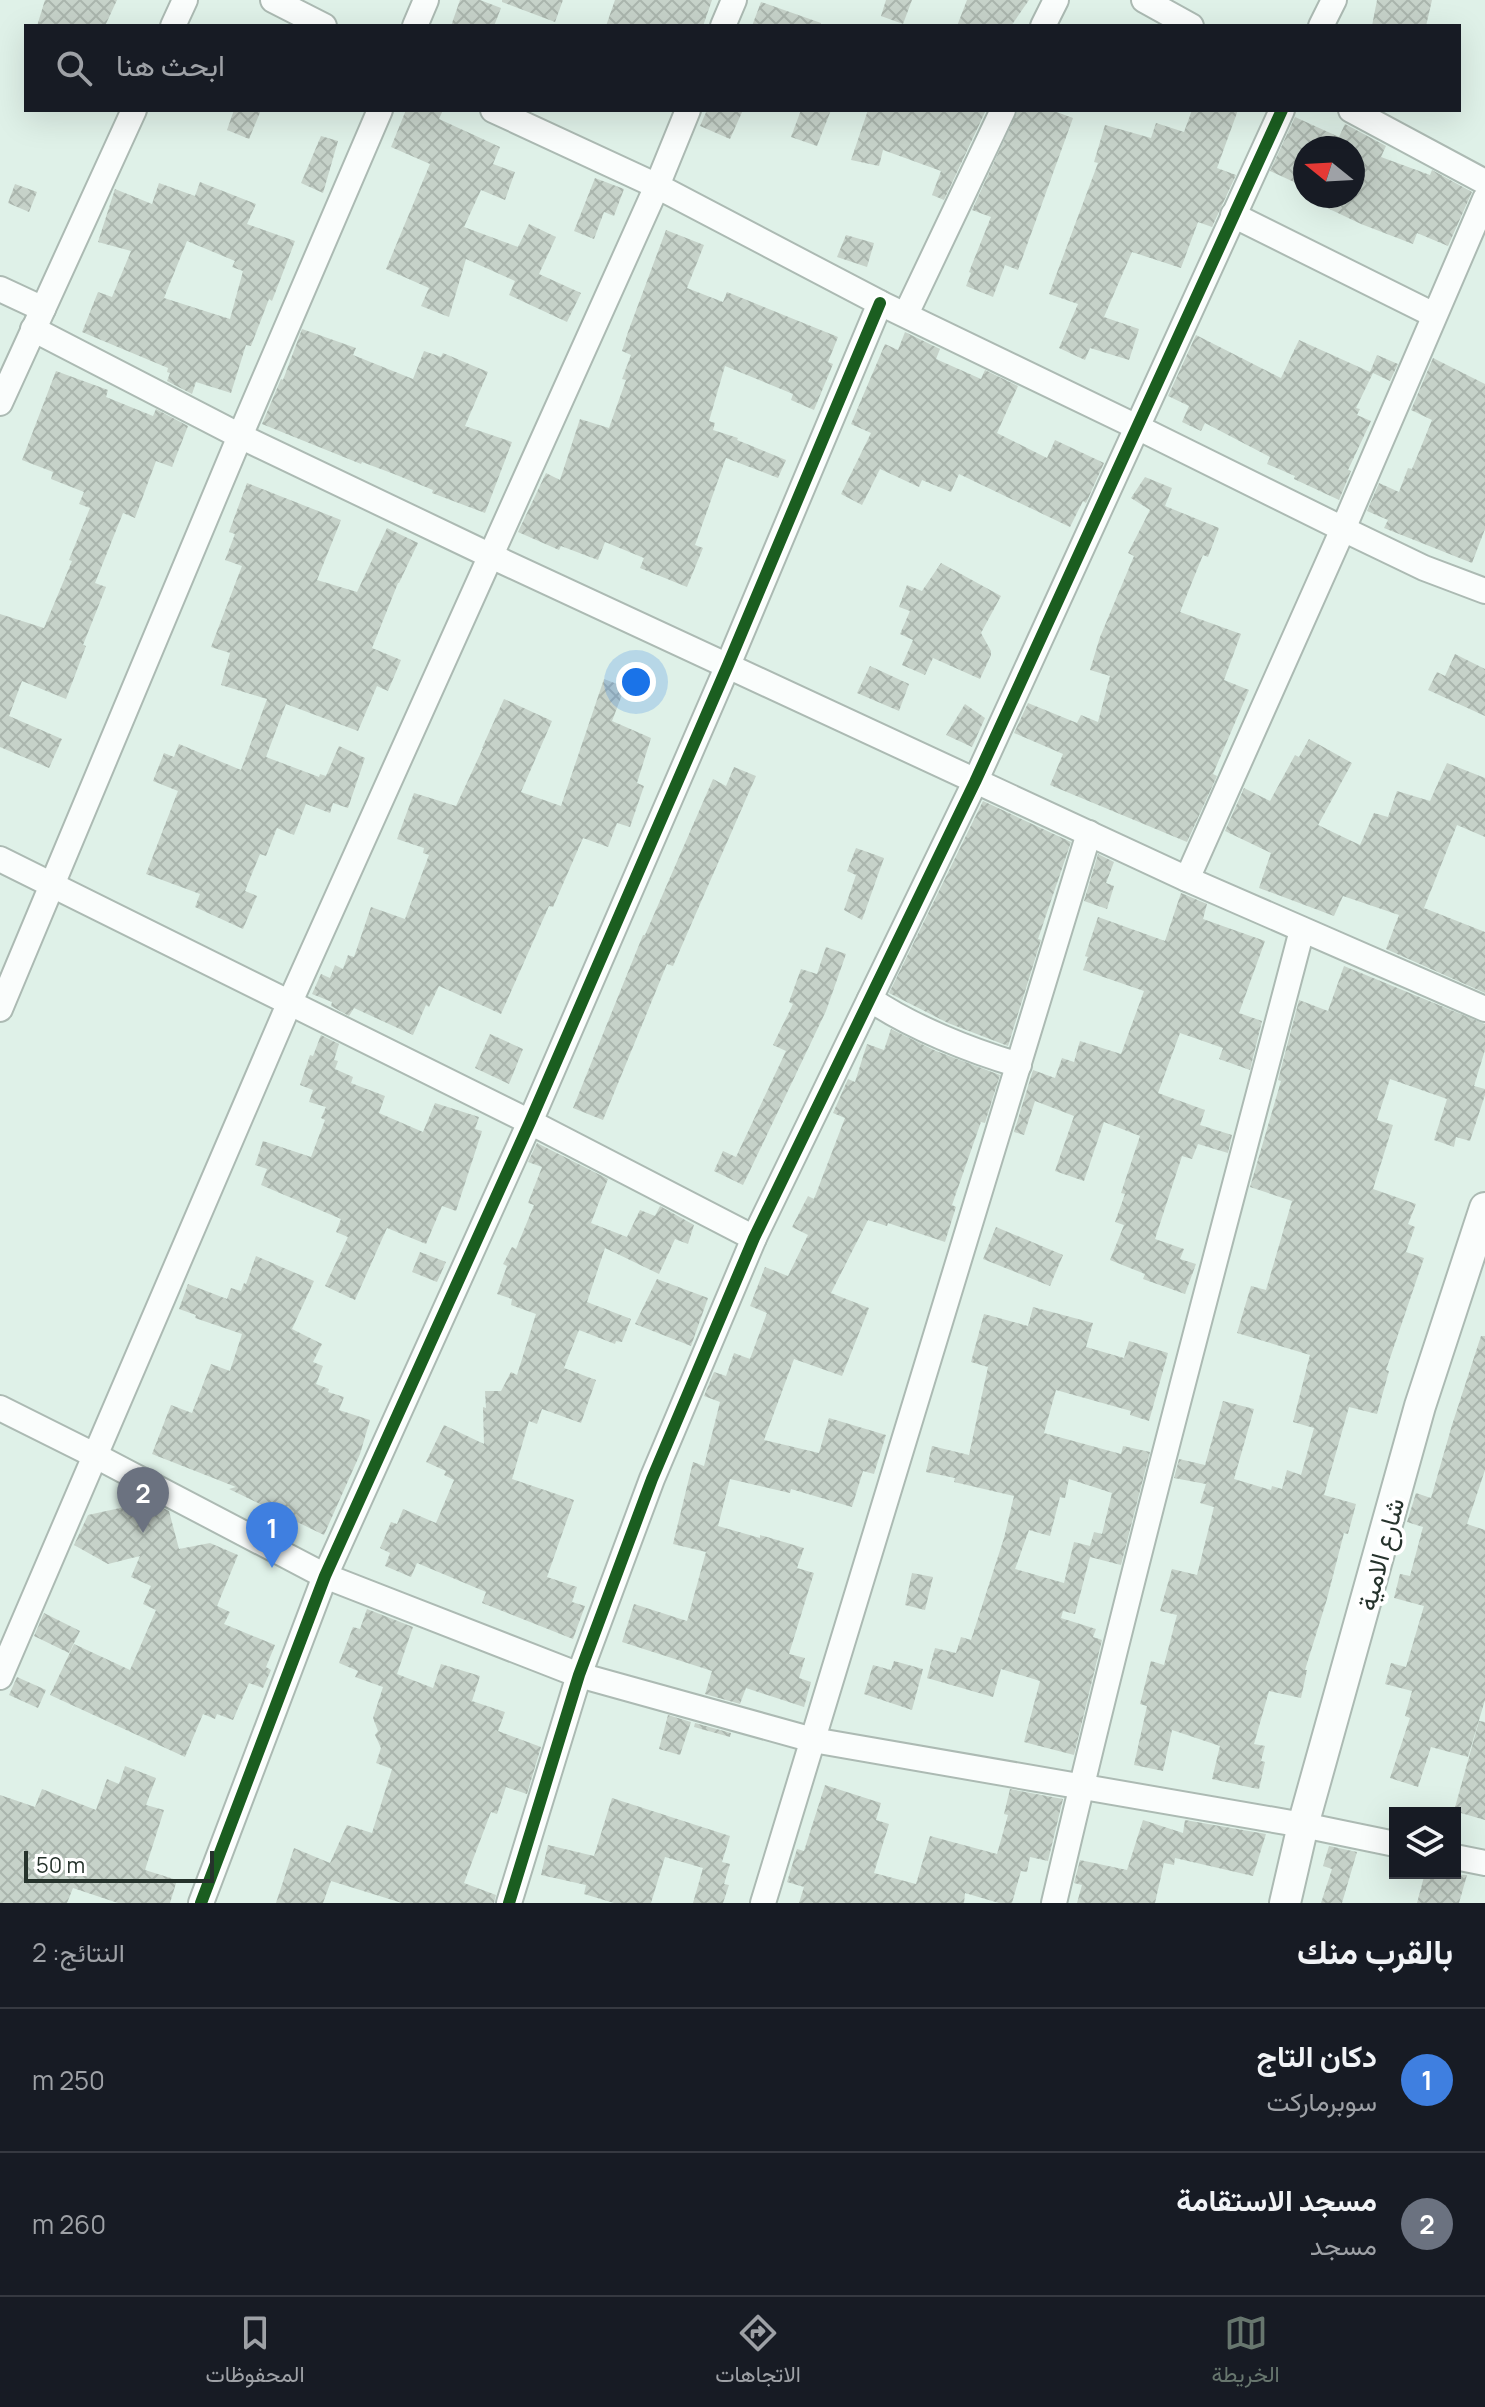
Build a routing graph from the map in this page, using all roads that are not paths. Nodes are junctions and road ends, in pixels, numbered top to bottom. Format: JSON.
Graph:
{"nodes":[{"id":1,"x":185,"y":0,"type":"edge"},
{"id":2,"x":426,"y":0,"type":"edge"},
{"id":3,"x":734,"y":0,"type":"edge"},
{"id":4,"x":1056,"y":0,"type":"edge"},
{"id":5,"x":1144,"y":0,"type":"edge"},
{"id":6,"x":1334,"y":0,"type":"edge"},
{"id":7,"x":281,"y":2,"type":"edge"},
{"id":8,"x":174,"y":24,"type":"edge"},
{"id":9,"x":320,"y":24,"type":"edge"},
{"id":10,"x":416,"y":24,"type":"edge"},
{"id":11,"x":724,"y":24,"type":"edge"},
{"id":12,"x":1044,"y":24,"type":"edge"},
{"id":13,"x":1187,"y":24,"type":"edge"},
{"id":14,"x":1322,"y":24,"type":"edge"},
{"id":15,"x":133,"y":112,"type":"edge"},
{"id":16,"x":379,"y":112,"type":"edge"},
{"id":17,"x":497,"y":112,"type":"edge"},
{"id":18,"x":687,"y":112,"type":"edge"},
{"id":19,"x":1002,"y":112,"type":"edge"},
{"id":20,"x":1281,"y":112,"type":"edge"},
{"id":21,"x":1355,"y":112,"type":"edge"},
{"id":22,"x":1485,"y":182,"type":"edge"},
{"id":23,"x":657,"y":186,"type":"junction"},
{"id":24,"x":1485,"y":199,"type":"edge"},
{"id":25,"x":1233,"y":215,"type":"junction"},
{"id":26,"x":0,"y":289,"type":"edge"},
{"id":27,"x":880,"y":303,"type":"junction"},
{"id":28,"x":906,"y":314,"type":"junction"},
{"id":29,"x":1434,"y":315,"type":"junction"},
{"id":30,"x":38,"y":319,"type":"junction"},
{"id":31,"x":0,"y":403,"type":"edge"},
{"id":32,"x":1137,"y":427,"type":"junction"},
{"id":33,"x":240,"y":436,"type":"junction"},
{"id":34,"x":1343,"y":529,"type":"junction"},
{"id":35,"x":491,"y":556,"type":"junction"},
{"id":36,"x":1485,"y":591,"type":"edge"},
{"id":37,"x":728,"y":665,"type":"junction"},
{"id":38,"x":975,"y":782,"type":"junction"},
{"id":39,"x":1089,"y":833,"type":"junction"},
{"id":40,"x":0,"y":859,"type":"edge"},
{"id":41,"x":1187,"y":879,"type":"junction"},
{"id":42,"x":53,"y":885,"type":"junction"},
{"id":43,"x":1302,"y":930,"type":"junction"},
{"id":44,"x":870,"y":999,"type":"junction"},
{"id":45,"x":289,"y":1004,"type":"junction"},
{"id":46,"x":0,"y":1009,"type":"edge"},
{"id":47,"x":1485,"y":1009,"type":"edge"},
{"id":48,"x":1019,"y":1065,"type":"junction"},
{"id":49,"x":530,"y":1122,"type":"junction"},
{"id":50,"x":1485,"y":1208,"type":"edge"},
{"id":51,"x":754,"y":1238,"type":"junction"},
{"id":52,"x":0,"y":1408,"type":"edge"},
{"id":53,"x":96,"y":1456,"type":"junction"},
{"id":54,"x":325,"y":1576,"type":"junction"},
{"id":55,"x":579,"y":1675,"type":"junction"},
{"id":56,"x":0,"y":1677,"type":"edge"},
{"id":57,"x":813,"y":1740,"type":"junction"},
{"id":58,"x":1081,"y":1787,"type":"junction"},
{"id":59,"x":1303,"y":1825,"type":"junction"},
{"id":60,"x":1389,"y":1843,"type":"edge"},
{"id":61,"x":1461,"y":1858,"type":"edge"},
{"id":62,"x":1485,"y":1863,"type":"edge"},
{"id":63,"x":201,"y":1903,"type":"edge"},
{"id":64,"x":509,"y":1903,"type":"edge"},
{"id":65,"x":763,"y":1903,"type":"edge"},
{"id":66,"x":1054,"y":1903,"type":"edge"},
{"id":67,"x":1285,"y":1903,"type":"edge"}],
"edges":[{"from":1,"to":8,"type":"street"},
{"from":2,"to":10,"type":"street"},
{"from":3,"to":11,"type":"street"},
{"from":4,"to":12,"type":"street"},
{"from":5,"to":13,"type":"street"},
{"from":6,"to":14,"type":"street"},
{"from":7,"to":9,"type":"street"},
{"from":15,"to":30,"type":"street"},
{"from":16,"to":33,"type":"street"},
{"from":17,"to":23,"type":"street"},
{"from":18,"to":23,"type":"street"},
{"from":19,"to":28,"type":"street"},
{"from":20,"to":25,"type":"street"},
{"from":21,"to":22,"type":"street"},
{"from":23,"to":27,"type":"street"},
{"from":23,"to":35,"type":"street"},
{"from":24,"to":29,"type":"street"},
{"from":25,"to":29,"type":"street"},
{"from":25,"to":32,"type":"street"},
{"from":26,"to":30,"type":"street"},
{"from":27,"to":28,"type":"street"},
{"from":27,"to":37,"type":"street"},
{"from":28,"to":32,"type":"street"},
{"from":29,"to":34,"type":"street"},
{"from":30,"to":31,"type":"street"},
{"from":30,"to":33,"type":"street"},
{"from":32,"to":34,"type":"street"},
{"from":32,"to":38,"type":"street"},
{"from":33,"to":35,"type":"street"},
{"from":33,"to":42,"type":"street"},
{"from":34,"to":36,"type":"street"},
{"from":34,"to":41,"type":"street"},
{"from":35,"to":37,"type":"street"},
{"from":35,"to":45,"type":"street"},
{"from":37,"to":38,"type":"street"},
{"from":37,"to":49,"type":"street"},
{"from":38,"to":39,"type":"street"},
{"from":38,"to":44,"type":"street"},
{"from":39,"to":41,"type":"street"},
{"from":39,"to":48,"type":"street"},
{"from":40,"to":42,"type":"street"},
{"from":41,"to":43,"type":"street"},
{"from":42,"to":45,"type":"street"},
{"from":42,"to":46,"type":"street"},
{"from":43,"to":47,"type":"street"},
{"from":43,"to":58,"type":"street"},
{"from":44,"to":48,"type":"street"},
{"from":44,"to":51,"type":"street"},
{"from":45,"to":49,"type":"street"},
{"from":45,"to":53,"type":"street"},
{"from":48,"to":57,"type":"street"},
{"from":49,"to":51,"type":"street"},
{"from":49,"to":54,"type":"street"},
{"from":50,"to":59,"type":"street","name":"شارع الامية"},
{"from":51,"to":55,"type":"street"},
{"from":52,"to":53,"type":"street"},
{"from":53,"to":54,"type":"street"},
{"from":53,"to":56,"type":"street"},
{"from":54,"to":55,"type":"street"},
{"from":54,"to":63,"type":"street"},
{"from":55,"to":57,"type":"street"},
{"from":55,"to":64,"type":"street"},
{"from":57,"to":58,"type":"street"},
{"from":57,"to":65,"type":"street"},
{"from":58,"to":59,"type":"street"},
{"from":58,"to":66,"type":"street"},
{"from":59,"to":60,"type":"street"},
{"from":59,"to":67,"type":"street","name":"شارع الامية"},
{"from":61,"to":62,"type":"street"}]}
